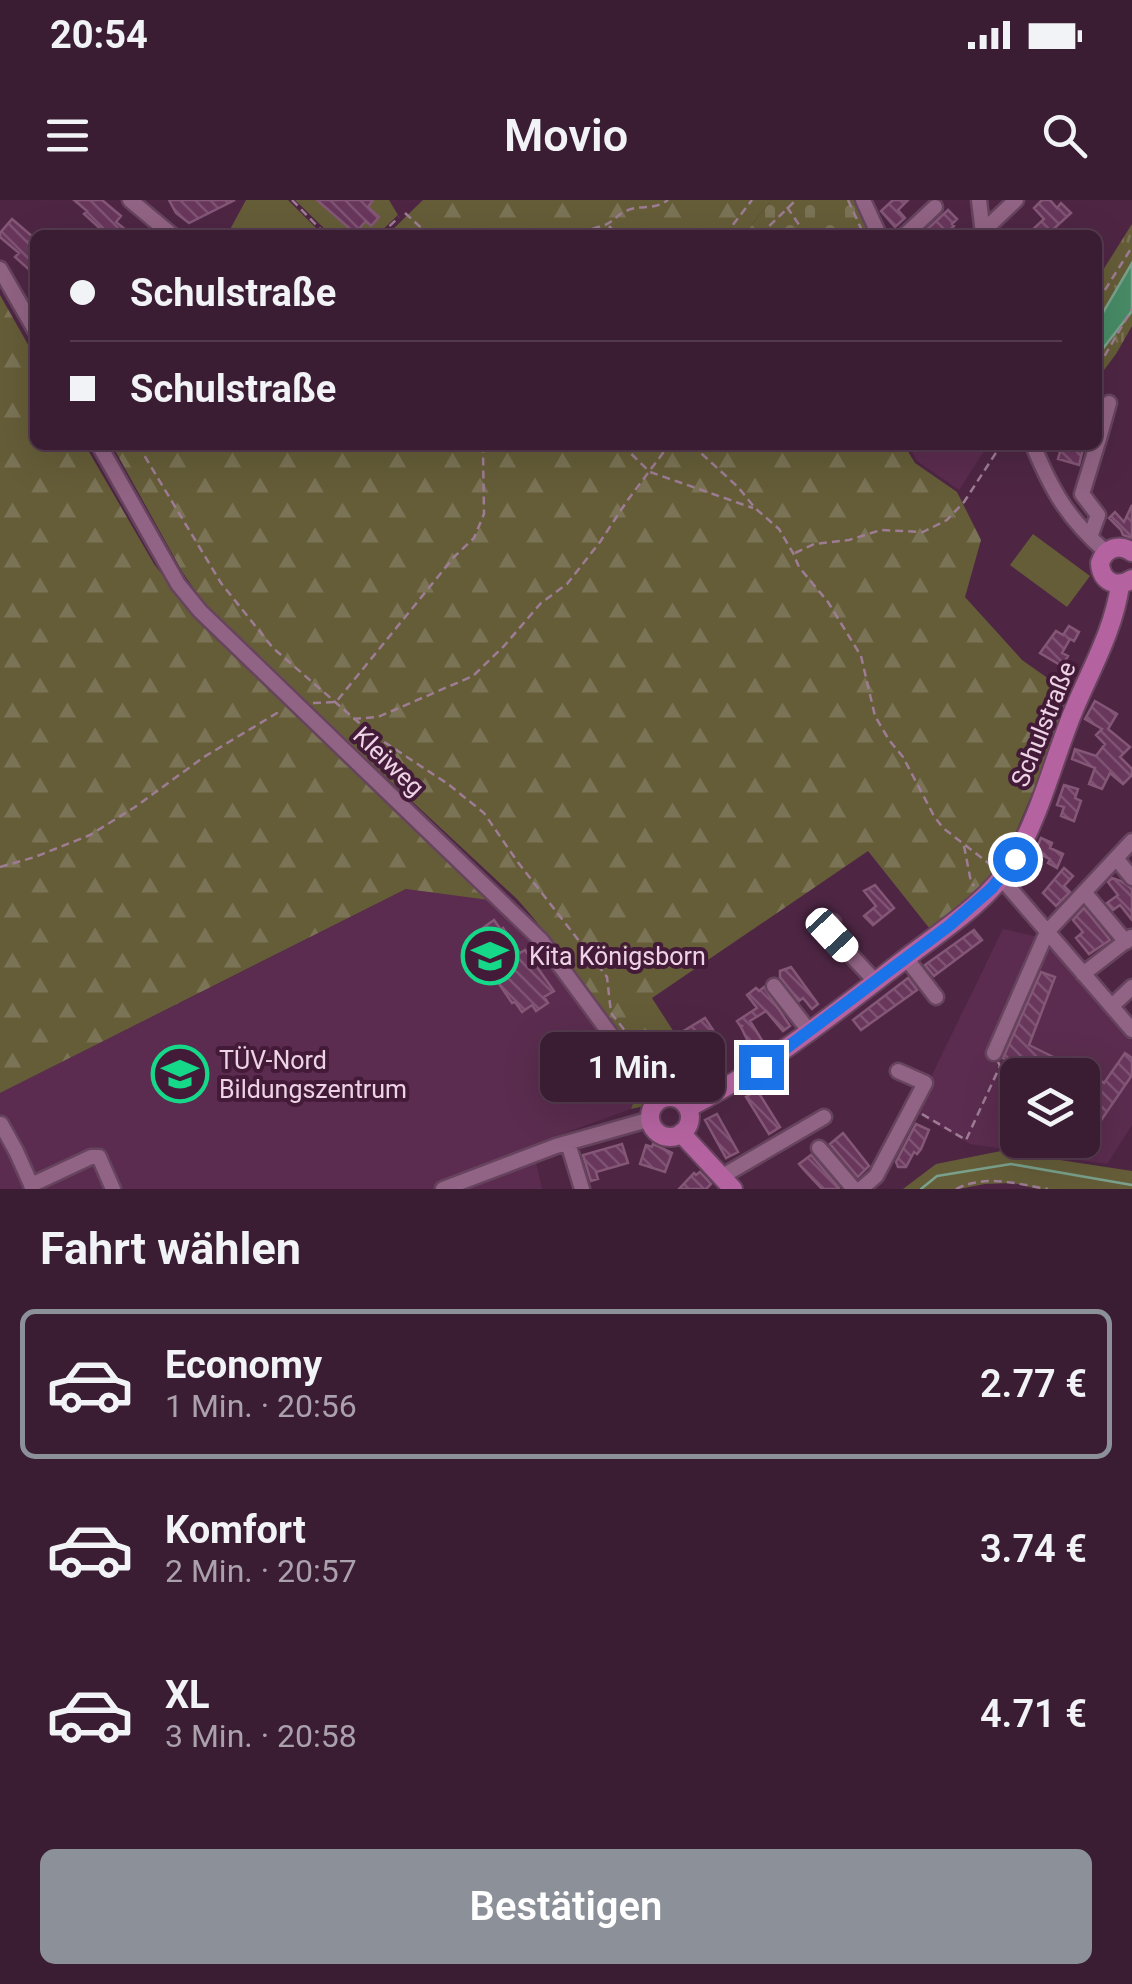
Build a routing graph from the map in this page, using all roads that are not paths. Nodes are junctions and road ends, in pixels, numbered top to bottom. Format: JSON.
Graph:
{"nodes":[{"id":1,"x":130,"y":200,"type":"edge"},
{"id":2,"x":863,"y":200,"type":"edge"},
{"id":3,"x":979,"y":200,"type":"edge"},
{"id":4,"x":1016,"y":200,"type":"edge"},
{"id":5,"x":935,"y":208,"type":"dead end"},
{"id":6,"x":166,"y":230,"type":"edge"},
{"id":7,"x":878,"y":230,"type":"edge"},
{"id":8,"x":911,"y":230,"type":"edge"},
{"id":9,"x":982,"y":230,"type":"edge"},
{"id":10,"x":986,"y":230,"type":"edge"},
{"id":11,"x":0,"y":269,"type":"edge"},
{"id":12,"x":30,"y":321,"type":"edge"},
{"id":13,"x":1109,"y":403,"type":"dead end"},
{"id":14,"x":1102,"y":427,"type":"edge"},
{"id":15,"x":103,"y":450,"type":"edge"},
{"id":16,"x":1035,"y":450,"type":"edge"},
{"id":17,"x":1095,"y":450,"type":"edge"},
{"id":18,"x":1090,"y":537,"type":"junction"},
{"id":19,"x":1106,"y":552,"type":"junction"},
{"id":20,"x":1132,"y":552,"type":"edge"},
{"id":21,"x":1120,"y":582,"type":"edge"},
{"id":22,"x":1132,"y":841,"type":"edge"},
{"id":23,"x":1116,"y":858,"type":"junction"},
{"id":24,"x":1002,"y":878,"type":"junction"},
{"id":25,"x":1132,"y":878,"type":"edge"},
{"id":26,"x":1084,"y":892,"type":"junction"},
{"id":27,"x":833,"y":922,"type":"dead end"},
{"id":28,"x":1048,"y":932,"type":"junction"},
{"id":29,"x":1129,"y":939,"type":"edge"},
{"id":30,"x":906,"y":958,"type":"junction"},
{"id":31,"x":1083,"y":974,"type":"junction"},
{"id":32,"x":876,"y":982,"type":"junction"},
{"id":33,"x":774,"y":986,"type":"dead end"},
{"id":34,"x":1132,"y":987,"type":"edge"},
{"id":35,"x":936,"y":997,"type":"dead end"},
{"id":36,"x":1112,"y":1006,"type":"junction"},
{"id":37,"x":1132,"y":1030,"type":"edge"},
{"id":38,"x":810,"y":1032,"type":"junction"},
{"id":39,"x":994,"y":1053,"type":"road end"},
{"id":40,"x":898,"y":1070,"type":"dead end"},
{"id":41,"x":664,"y":1098,"type":"junction"},
{"id":42,"x":694,"y":1105,"type":"junction"},
{"id":43,"x":824,"y":1117,"type":"dead end"},
{"id":44,"x":651,"y":1119,"type":"junction"},
{"id":45,"x":1,"y":1124,"type":"edge"},
{"id":46,"x":681,"y":1134,"type":"junction"},
{"id":47,"x":562,"y":1144,"type":"junction"},
{"id":48,"x":819,"y":1148,"type":"dead end"},
{"id":49,"x":727,"y":1183,"type":"edge"},
{"id":50,"x":32,"y":1187,"type":"edge"},
{"id":51,"x":113,"y":1189,"type":"edge"},
{"id":52,"x":443,"y":1189,"type":"edge"},
{"id":53,"x":582,"y":1189,"type":"edge"},
{"id":54,"x":858,"y":1189,"type":"edge"}],
"edges":[{"from":1,"to":6,"type":"street"},
{"from":2,"to":7,"type":"street"},
{"from":3,"to":9,"type":"street"},
{"from":4,"to":10,"type":"street"},
{"from":5,"to":8,"type":"street"},
{"from":11,"to":12,"type":"street"},
{"from":13,"to":14,"type":"street"},
{"from":15,"to":41,"type":"street","name":"Kleiweg"},
{"from":16,"to":18,"type":"street"},
{"from":17,"to":18,"type":"street"},
{"from":18,"to":19,"type":"street"},
{"from":19,"to":20,"type":"main road"},
{"from":19,"to":21,"type":"main road","name":"Schulstraße"},
{"from":21,"to":24,"type":"main road","name":"Schulstraße"},
{"from":22,"to":23,"type":"street"},
{"from":23,"to":25,"type":"street"},
{"from":23,"to":26,"type":"street"},
{"from":24,"to":28,"type":"street"},
{"from":24,"to":30,"type":"main road","name":"Schulstraße"},
{"from":26,"to":28,"type":"street"},
{"from":26,"to":29,"type":"street"},
{"from":27,"to":32,"type":"street"},
{"from":28,"to":31,"type":"street"},
{"from":28,"to":39,"type":"street"},
{"from":29,"to":31,"type":"street"},
{"from":30,"to":32,"type":"main road","name":"Schulstraße"},
{"from":30,"to":35,"type":"street"},
{"from":31,"to":36,"type":"street"},
{"from":32,"to":38,"type":"main road","name":"Schulstraße"},
{"from":33,"to":38,"type":"street"},
{"from":34,"to":36,"type":"street"},
{"from":36,"to":37,"type":"street"},
{"from":38,"to":42,"type":"main road","name":"Schulstraße"},
{"from":40,"to":54,"type":"street"},
{"from":41,"to":42,"type":"main road"},
{"from":41,"to":44,"type":"main road"},
{"from":42,"to":46,"type":"main road"},
{"from":43,"to":49,"type":"street"},
{"from":44,"to":46,"type":"main road"},
{"from":44,"to":47,"type":"street"},
{"from":45,"to":50,"type":"street"},
{"from":46,"to":49,"type":"main road"},
{"from":47,"to":52,"type":"street"},
{"from":47,"to":53,"type":"street"},
{"from":48,"to":54,"type":"street"},
{"from":50,"to":51,"type":"street"}]}
